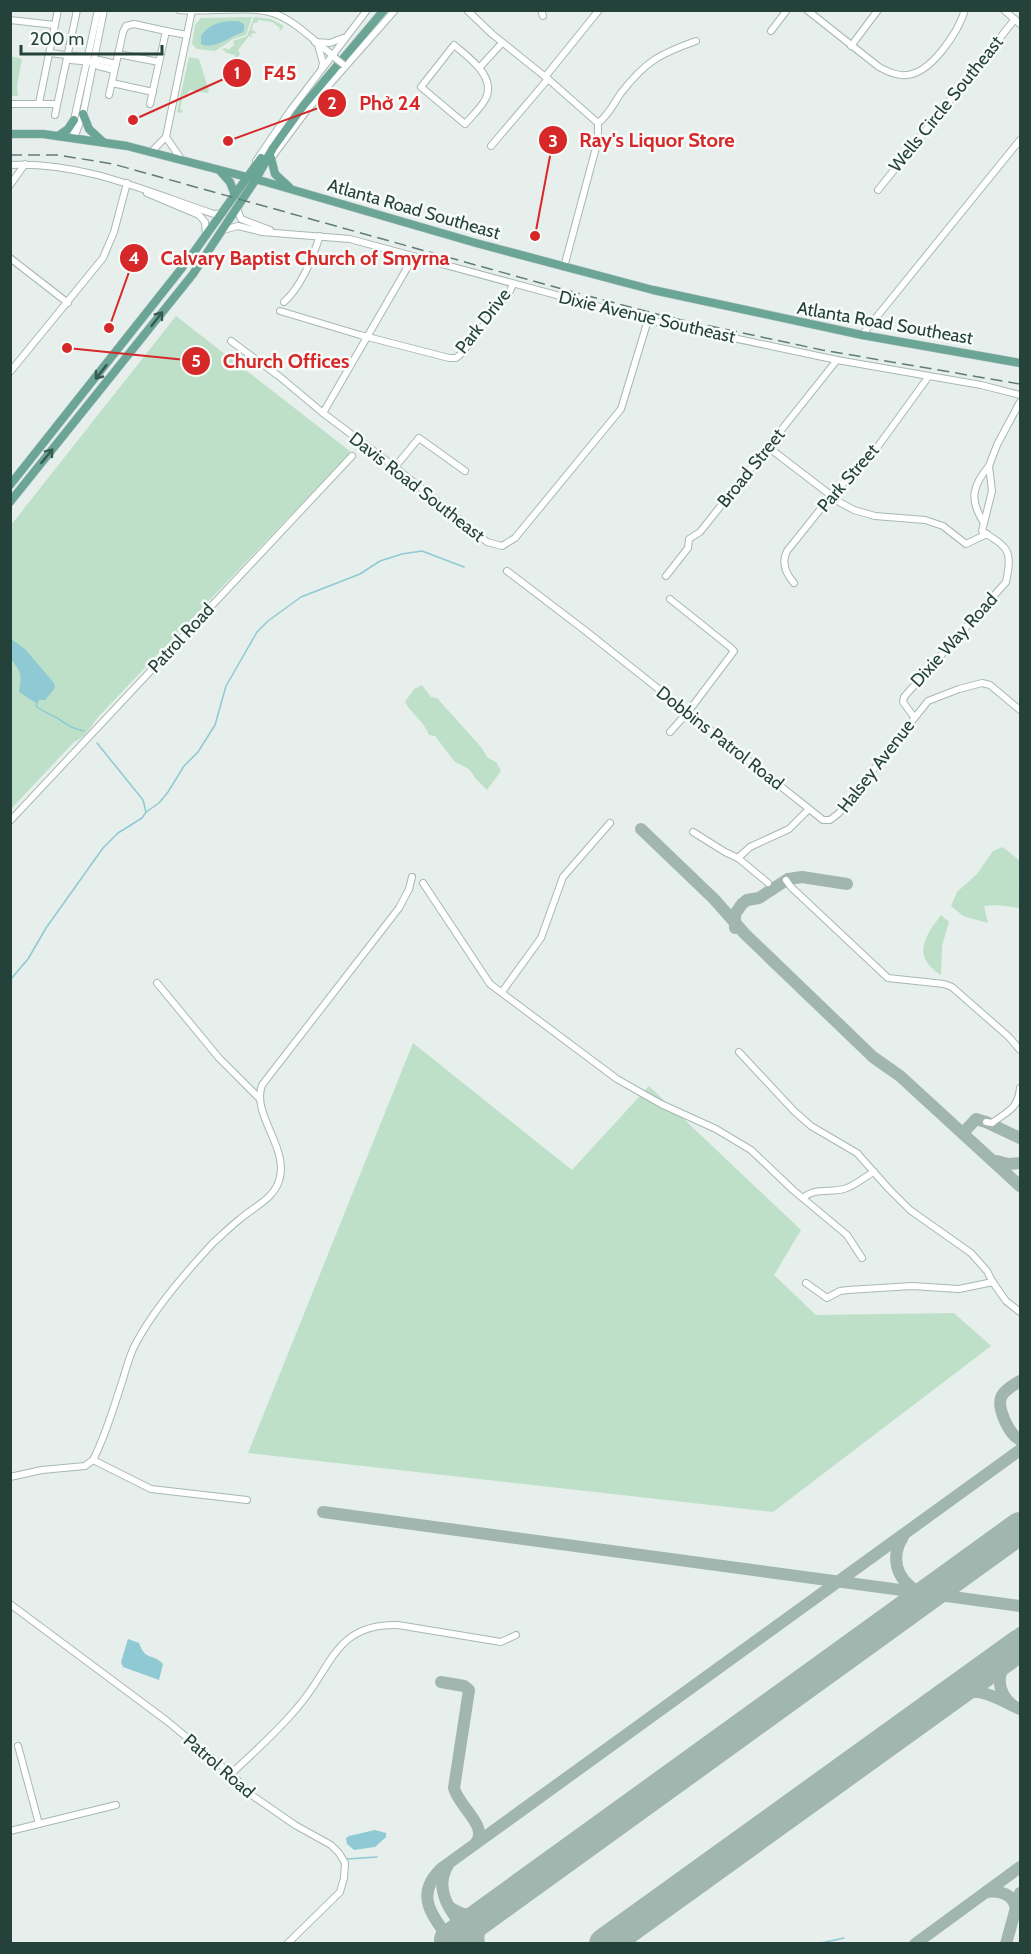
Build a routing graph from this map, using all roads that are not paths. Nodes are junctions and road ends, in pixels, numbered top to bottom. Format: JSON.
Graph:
{"nodes":[{"id":1,"x":58,"y":10,"type":"edge"},
{"id":2,"x":77,"y":10,"type":"edge"},
{"id":3,"x":98,"y":10,"type":"edge"},
{"id":4,"x":104,"y":10,"type":"edge"},
{"id":5,"x":179,"y":10,"type":"edge"},
{"id":6,"x":367,"y":10,"type":"edge"},
{"id":7,"x":379,"y":10,"type":"edge"},
{"id":8,"x":384,"y":10,"type":"edge"},
{"id":9,"x":395,"y":10,"type":"edge"},
{"id":10,"x":467,"y":10,"type":"edge"},
{"id":11,"x":599,"y":10,"type":"edge"},
{"id":12,"x":787,"y":10,"type":"edge"},
{"id":13,"x":807,"y":10,"type":"edge"},
{"id":14,"x":878,"y":10,"type":"edge"},
{"id":15,"x":965,"y":10,"type":"edge"},
{"id":16,"x":1004,"y":10,"type":"edge"},
{"id":17,"x":192,"y":11,"type":"edge"},
{"id":18,"x":10,"y":20,"type":"edge"},
{"id":19,"x":1018,"y":22,"type":"edge"},
{"id":20,"x":55,"y":26,"type":"junction"},
{"id":21,"x":771,"y":31,"type":"dead end"},
{"id":22,"x":166,"y":32,"type":"junction"},
{"id":23,"x":187,"y":35,"type":"junction"},
{"id":24,"x":347,"y":36,"type":"junction"},
{"id":25,"x":696,"y":41,"type":"dead end"},
{"id":26,"x":316,"y":43,"type":"junction"},
{"id":27,"x":502,"y":43,"type":"junction"},
{"id":28,"x":851,"y":46,"type":"junction"},
{"id":29,"x":50,"y":53,"type":"junction"},
{"id":30,"x":118,"y":54,"type":"junction"},
{"id":31,"x":333,"y":56,"type":"junction"},
{"id":32,"x":67,"y":57,"type":"junction"},
{"id":33,"x":90,"y":62,"type":"junction"},
{"id":34,"x":159,"y":62,"type":"junction"},
{"id":35,"x":345,"y":65,"type":"junction"},
{"id":36,"x":115,"y":67,"type":"junction"},
{"id":37,"x":480,"y":67,"type":"junction"},
{"id":38,"x":321,"y":69,"type":"junction"},
{"id":39,"x":547,"y":78,"type":"junction"},
{"id":40,"x":112,"y":83,"type":"junction"},
{"id":41,"x":153,"y":92,"type":"junction"},
{"id":42,"x":109,"y":95,"type":"dead end"},
{"id":43,"x":39,"y":103,"type":"junction"},
{"id":44,"x":10,"y":104,"type":"edge"},
{"id":45,"x":57,"y":104,"type":"junction"},
{"id":46,"x":150,"y":104,"type":"dead end"},
{"id":47,"x":83,"y":114,"type":"junction"},
{"id":48,"x":55,"y":115,"type":"dead end"},
{"id":49,"x":74,"y":120,"type":"junction"},
{"id":50,"x":598,"y":123,"type":"junction"},
{"id":51,"x":10,"y":134,"type":"edge"},
{"id":52,"x":58,"y":136,"type":"junction"},
{"id":53,"x":166,"y":137,"type":"junction"},
{"id":54,"x":74,"y":138,"type":"junction"},
{"id":55,"x":1020,"y":140,"type":"edge"},
{"id":56,"x":103,"y":142,"type":"junction"},
{"id":57,"x":491,"y":146,"type":"dead end"},
{"id":58,"x":151,"y":152,"type":"junction"},
{"id":59,"x":271,"y":158,"type":"junction"},
{"id":60,"x":181,"y":159,"type":"junction"},
{"id":61,"x":25,"y":164,"type":"junction"},
{"id":62,"x":10,"y":165,"type":"edge"},
{"id":63,"x":220,"y":171,"type":"junction"},
{"id":64,"x":247,"y":177,"type":"junction"},
{"id":65,"x":256,"y":179,"type":"junction"},
{"id":66,"x":128,"y":183,"type":"junction"},
{"id":67,"x":10,"y":185,"type":"edge"},
{"id":68,"x":292,"y":189,"type":"junction"},
{"id":69,"x":878,"y":190,"type":"dead end"},
{"id":70,"x":235,"y":195,"type":"junction"},
{"id":71,"x":237,"y":208,"type":"junction"},
{"id":72,"x":223,"y":213,"type":"junction"},
{"id":73,"x":222,"y":231,"type":"junction"},
{"id":74,"x":276,"y":233,"type":"junction"},
{"id":75,"x":320,"y":236,"type":"junction"},
{"id":76,"x":205,"y":238,"type":"junction"},
{"id":77,"x":414,"y":256,"type":"junction"},
{"id":78,"x":10,"y":258,"type":"edge"},
{"id":79,"x":564,"y":267,"type":"junction"},
{"id":80,"x":513,"y":284,"type":"junction"},
{"id":81,"x":284,"y":302,"type":"dead end"},
{"id":82,"x":68,"y":303,"type":"junction"},
{"id":83,"x":280,"y":311,"type":"dead end"},
{"id":84,"x":648,"y":320,"type":"junction"},
{"id":85,"x":862,"y":335,"type":"junction"},
{"id":86,"x":367,"y":337,"type":"junction"},
{"id":87,"x":231,"y":341,"type":"dead end"},
{"id":88,"x":837,"y":360,"type":"junction"},
{"id":89,"x":1020,"y":363,"type":"edge"},
{"id":90,"x":10,"y":372,"type":"edge"},
{"id":91,"x":929,"y":376,"type":"junction"},
{"id":92,"x":1020,"y":395,"type":"edge"},
{"id":93,"x":1020,"y":402,"type":"edge"},
{"id":94,"x":323,"y":413,"type":"junction"},
{"id":95,"x":768,"y":447,"type":"junction"},
{"id":96,"x":352,"y":456,"type":"dead end"},
{"id":97,"x":989,"y":466,"type":"junction"},
{"id":98,"x":395,"y":467,"type":"junction"},
{"id":99,"x":465,"y":471,"type":"dead end"},
{"id":100,"x":10,"y":485,"type":"edge"},
{"id":101,"x":831,"y":496,"type":"junction"},
{"id":102,"x":10,"y":502,"type":"edge"},
{"id":103,"x":984,"y":523,"type":"junction"},
{"id":104,"x":987,"y":534,"type":"junction"},
{"id":105,"x":507,"y":571,"type":"dead end"},
{"id":106,"x":666,"y":576,"type":"dead end"},
{"id":107,"x":794,"y":583,"type":"dead end"},
{"id":108,"x":670,"y":599,"type":"dead end"},
{"id":109,"x":1020,"y":710,"type":"edge"},
{"id":110,"x":688,"y":712,"type":"junction"},
{"id":111,"x":914,"y":717,"type":"junction"},
{"id":112,"x":670,"y":732,"type":"dead end"},
{"id":113,"x":809,"y":809,"type":"junction"},
{"id":114,"x":823,"y":820,"type":"joint"},
{"id":115,"x":10,"y":821,"type":"edge"},
{"id":116,"x":610,"y":823,"type":"dead end"},
{"id":117,"x":693,"y":832,"type":"dead end"},
{"id":118,"x":738,"y":858,"type":"junction"},
{"id":119,"x":412,"y":877,"type":"dead end"},
{"id":120,"x":786,"y":880,"type":"dead end"},
{"id":121,"x":423,"y":883,"type":"dead end"},
{"id":122,"x":768,"y":883,"type":"dead end"},
{"id":123,"x":157,"y":983,"type":"dead end"},
{"id":124,"x":502,"y":992,"type":"junction"},
{"id":125,"x":1020,"y":1050,"type":"edge"},
{"id":126,"x":739,"y":1052,"type":"dead end"},
{"id":127,"x":1020,"y":1088,"type":"edge"},
{"id":128,"x":260,"y":1099,"type":"junction"},
{"id":129,"x":986,"y":1122,"type":"dead end"},
{"id":130,"x":874,"y":1172,"type":"junction"},
{"id":131,"x":803,"y":1198,"type":"junction"},
{"id":132,"x":862,"y":1258,"type":"dead end"},
{"id":133,"x":993,"y":1282,"type":"junction"},
{"id":134,"x":807,"y":1283,"type":"dead end"},
{"id":135,"x":1020,"y":1312,"type":"edge"},
{"id":136,"x":93,"y":1460,"type":"junction"},
{"id":137,"x":10,"y":1477,"type":"edge"},
{"id":138,"x":247,"y":1500,"type":"dead end"},
{"id":139,"x":10,"y":1604,"type":"edge"},
{"id":140,"x":516,"y":1635,"type":"dead end"},
{"id":141,"x":18,"y":1746,"type":"dead end"},
{"id":142,"x":231,"y":1774,"type":"junction"},
{"id":143,"x":116,"y":1804,"type":"dead end"},
{"id":144,"x":39,"y":1824,"type":"junction"},
{"id":145,"x":10,"y":1831,"type":"edge"},
{"id":146,"x":287,"y":1944,"type":"edge"}],
"edges":[{"from":1,"to":20,"type":"street"},
{"from":2,"to":32,"type":"street"},
{"from":3,"to":33,"type":"street"},
{"from":4,"to":33,"type":"street"},
{"from":5,"to":17,"type":"street"},
{"from":6,"to":24,"type":"street"},
{"from":7,"to":64,"type":"main road"},
{"from":8,"to":65,"type":"main road"},
{"from":9,"to":35,"type":"street"},
{"from":10,"to":27,"type":"street"},
{"from":11,"to":39,"type":"street"},
{"from":12,"to":21,"type":"street"},
{"from":13,"to":28,"type":"street"},
{"from":14,"to":28,"type":"street"},
{"from":15,"to":28,"type":"street"},
{"from":16,"to":19,"type":"street"},
{"from":17,"to":23,"type":"street"},
{"from":17,"to":26,"type":"street"},
{"from":18,"to":20,"type":"street"},
{"from":19,"to":69,"type":"street","name":"Wells Circle Southeast"},
{"from":20,"to":29,"type":"street"},
{"from":22,"to":23,"type":"street"},
{"from":22,"to":30,"type":"street"},
{"from":22,"to":34,"type":"street"},
{"from":23,"to":53,"type":"street"},
{"from":24,"to":26,"type":"street"},
{"from":24,"to":31,"type":"street"},
{"from":25,"to":50,"type":"street"},
{"from":26,"to":31,"type":"street"},
{"from":26,"to":38,"type":"street"},
{"from":27,"to":37,"type":"street"},
{"from":27,"to":39,"type":"street"},
{"from":29,"to":32,"type":"street"},
{"from":29,"to":43,"type":"street"},
{"from":30,"to":34,"type":"street"},
{"from":30,"to":36,"type":"street"},
{"from":31,"to":35,"type":"street","bridge":true},
{"from":31,"to":38,"type":"street"},
{"from":32,"to":33,"type":"street"},
{"from":32,"to":45,"type":"street"},
{"from":33,"to":36,"type":"street"},
{"from":33,"to":47,"type":"street"},
{"from":33,"to":49,"type":"street"},
{"from":34,"to":41,"type":"street"},
{"from":35,"to":59,"type":"street"},
{"from":36,"to":40,"type":"street"},
{"from":37,"to":37,"type":"street"},
{"from":38,"to":64,"type":"street"},
{"from":39,"to":50,"type":"street"},
{"from":39,"to":57,"type":"street"},
{"from":40,"to":41,"type":"street"},
{"from":40,"to":42,"type":"street"},
{"from":41,"to":46,"type":"street"},
{"from":43,"to":44,"type":"street"},
{"from":43,"to":45,"type":"street"},
{"from":45,"to":48,"type":"street"},
{"from":47,"to":54,"type":"street"},
{"from":47,"to":56,"type":"main road"},
{"from":49,"to":52,"type":"main road"},
{"from":49,"to":54,"type":"street"},
{"from":50,"to":79,"type":"street"},
{"from":51,"to":52,"type":"main road","name":"Atlanta Road Southeast"},
{"from":52,"to":54,"type":"main road","name":"Atlanta Road Southeast"},
{"from":53,"to":58,"type":"street"},
{"from":53,"to":60,"type":"street"},
{"from":54,"to":56,"type":"main road","name":"Atlanta Road Southeast"},
{"from":55,"to":85,"type":"street"},
{"from":56,"to":58,"type":"main road","name":"Atlanta Road Southeast"},
{"from":58,"to":60,"type":"main road","name":"Atlanta Road Southeast"},
{"from":59,"to":65,"type":"street"},
{"from":59,"to":68,"type":"main road"},
{"from":60,"to":63,"type":"main road","name":"Atlanta Road Southeast"},
{"from":61,"to":62,"type":"street"},
{"from":61,"to":66,"type":"street"},
{"from":61,"to":67,"type":"street"},
{"from":63,"to":64,"type":"main road","name":"Atlanta Road Southeast"},
{"from":63,"to":70,"type":"main road"},
{"from":64,"to":65,"type":"main road","name":"Atlanta Road Southeast"},
{"from":64,"to":70,"type":"main road"},
{"from":65,"to":68,"type":"main road","name":"Atlanta Road Southeast"},
{"from":65,"to":71,"type":"main road"},
{"from":66,"to":72,"type":"street"},
{"from":66,"to":76,"type":"street"},
{"from":66,"to":82,"type":"street"},
{"from":68,"to":79,"type":"main road","name":"Atlanta Road Southeast"},
{"from":70,"to":72,"type":"main road"},
{"from":71,"to":73,"type":"main road"},
{"from":71,"to":74,"type":"street","name":"Dixie Avenue Southeast"},
{"from":72,"to":76,"type":"main road"},
{"from":73,"to":74,"type":"street","name":"Dixie Avenue Southeast"},
{"from":102,"to":73,"type":"main road","one_way":true},
{"from":74,"to":75,"type":"street","name":"Dixie Avenue Southeast"},
{"from":75,"to":77,"type":"street","name":"Dixie Avenue Southeast"},
{"from":75,"to":81,"type":"street"},
{"from":76,"to":100,"type":"main road","one_way":true},
{"from":77,"to":80,"type":"street","name":"Dixie Avenue Southeast"},
{"from":77,"to":86,"type":"street"},
{"from":78,"to":82,"type":"street"},
{"from":79,"to":85,"type":"main road","name":"Atlanta Road Southeast"},
{"from":80,"to":84,"type":"street","name":"Dixie Avenue Southeast"},
{"from":80,"to":86,"type":"street","name":"Park Drive"},
{"from":82,"to":90,"type":"street"},
{"from":83,"to":86,"type":"street","name":"Park Drive"},
{"from":84,"to":88,"type":"street","name":"Dixie Avenue Southeast"},
{"from":84,"to":98,"type":"street","name":"Davis Road Southeast"},
{"from":85,"to":89,"type":"main road","name":"Atlanta Road Southeast"},
{"from":86,"to":94,"type":"street"},
{"from":87,"to":94,"type":"street","name":"Davis Road Southeast"},
{"from":88,"to":91,"type":"street","name":"Dixie Avenue Southeast"},
{"from":88,"to":95,"type":"street","name":"Broad Street"},
{"from":91,"to":92,"type":"street","name":"Dixie Avenue Southeast"},
{"from":91,"to":101,"type":"street","name":"Park Street"},
{"from":93,"to":97,"type":"street","name":"Dixie Way Road"},
{"from":94,"to":98,"type":"street","name":"Davis Road Southeast"},
{"from":95,"to":101,"type":"street"},
{"from":95,"to":106,"type":"street","name":"Broad Street"},
{"from":96,"to":115,"type":"street","name":"Patrol Road"},
{"from":97,"to":103,"type":"street","name":"Dixie Way Road"},
{"from":97,"to":103,"type":"street"},
{"from":98,"to":99,"type":"street"},
{"from":101,"to":104,"type":"street"},
{"from":101,"to":107,"type":"street","name":"Park Street"},
{"from":103,"to":104,"type":"street","name":"Dixie Way Road"},
{"from":104,"to":111,"type":"street","name":"Dixie Way Road"},
{"from":105,"to":110,"type":"street","name":"Dobbins Patrol Road"},
{"from":108,"to":110,"type":"street"},
{"from":109,"to":111,"type":"street","name":"Halsey Avenue"},
{"from":110,"to":112,"type":"street"},
{"from":110,"to":113,"type":"street","name":"Dobbins Patrol Road"},
{"from":111,"to":114,"type":"street","name":"Halsey Avenue"},
{"from":113,"to":114,"type":"street","name":"Dobbins Patrol Road"},
{"from":113,"to":118,"type":"street"},
{"from":116,"to":124,"type":"street"},
{"from":117,"to":118,"type":"street"},
{"from":118,"to":122,"type":"street"},
{"from":119,"to":128,"type":"street"},
{"from":120,"to":125,"type":"street"},
{"from":121,"to":124,"type":"street"},
{"from":123,"to":128,"type":"street"},
{"from":124,"to":131,"type":"street"},
{"from":126,"to":130,"type":"street"},
{"from":127,"to":129,"type":"street"},
{"from":128,"to":136,"type":"street"},
{"from":130,"to":131,"type":"street"},
{"from":130,"to":133,"type":"street"},
{"from":131,"to":132,"type":"street"},
{"from":133,"to":134,"type":"street"},
{"from":133,"to":135,"type":"street"},
{"from":136,"to":137,"type":"street"},
{"from":136,"to":138,"type":"street"},
{"from":139,"to":142,"type":"street","name":"Patrol Road"},
{"from":140,"to":142,"type":"street"},
{"from":141,"to":144,"type":"street"},
{"from":142,"to":146,"type":"street","name":"Patrol Road"},
{"from":143,"to":144,"type":"street"},
{"from":144,"to":145,"type":"street"}]}
